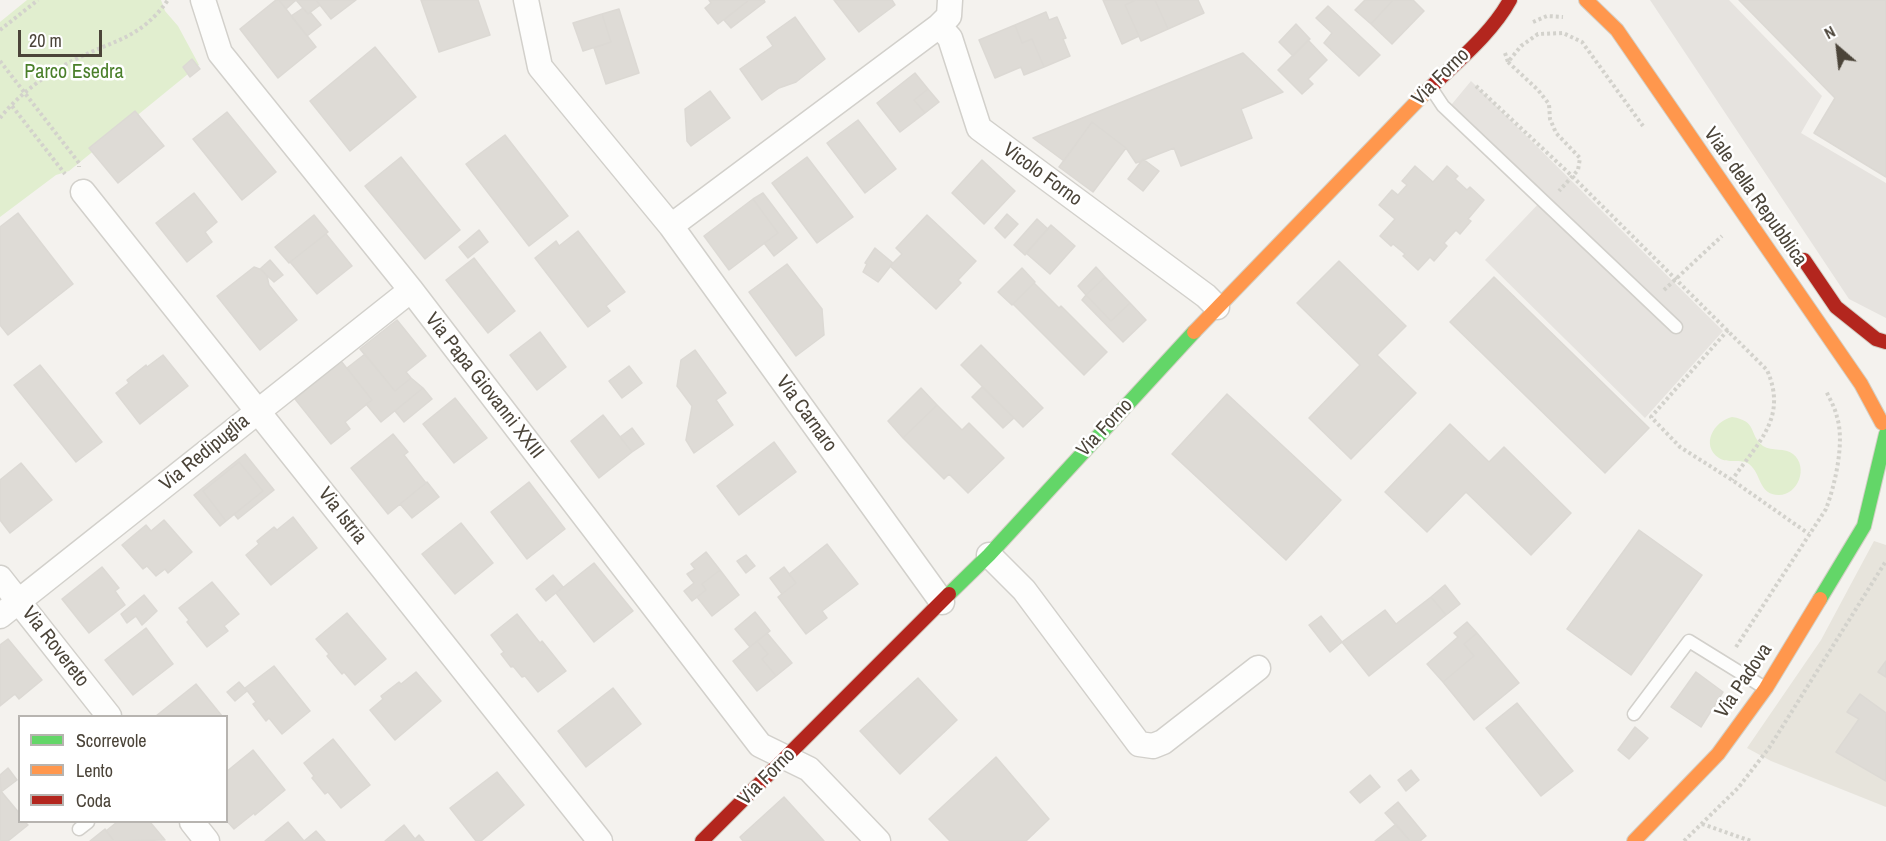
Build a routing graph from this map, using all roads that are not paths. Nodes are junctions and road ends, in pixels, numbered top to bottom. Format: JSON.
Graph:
{"nodes":[{"id":1,"x":203,"y":0,"type":"edge"},
{"id":2,"x":526,"y":0,"type":"edge"},
{"id":3,"x":950,"y":0,"type":"edge"},
{"id":4,"x":1586,"y":0,"type":"edge"},
{"id":5,"x":1513,"y":4,"type":"edge"},
{"id":6,"x":939,"y":26,"type":"junction"},
{"id":7,"x":1430,"y":87,"type":"junction"},
{"id":8,"x":83,"y":192,"type":"road end"},
{"id":9,"x":671,"y":226,"type":"junction"},
{"id":10,"x":1798,"y":252,"type":"dead end"},
{"id":11,"x":411,"y":290,"type":"junction"},
{"id":12,"x":1217,"y":307,"type":"junction"},
{"id":13,"x":1676,"y":327,"type":"dead end"},
{"id":14,"x":1886,"y":342,"type":"edge"},
{"id":15,"x":1884,"y":395,"type":"dead end"},
{"id":16,"x":259,"y":411,"type":"junction"},
{"id":17,"x":1885,"y":430,"type":"edge"},
{"id":18,"x":1882,"y":510,"type":"dead end"},
{"id":19,"x":1864,"y":526,"type":"junction"},
{"id":20,"x":989,"y":555,"type":"junction"},
{"id":21,"x":0,"y":578,"type":"edge"},
{"id":22,"x":942,"y":602,"type":"junction"},
{"id":23,"x":9,"y":609,"type":"edge"},
{"id":24,"x":1258,"y":668,"type":"dead end"},
{"id":25,"x":1766,"y":688,"type":"junction"},
{"id":26,"x":1634,"y":714,"type":"dead end"},
{"id":27,"x":107,"y":715,"type":"edge"},
{"id":28,"x":785,"y":758,"type":"junction"},
{"id":29,"x":193,"y":823,"type":"edge"},
{"id":30,"x":207,"y":841,"type":"edge"},
{"id":31,"x":600,"y":841,"type":"edge"},
{"id":32,"x":702,"y":841,"type":"edge"},
{"id":33,"x":878,"y":841,"type":"edge"},
{"id":34,"x":1634,"y":841,"type":"edge"}],
"edges":[{"from":1,"to":11,"type":"street","name":"Via Papa Giovanni XXIII"},
{"from":2,"to":9,"type":"street","name":"Via Carnaro"},
{"from":3,"to":6,"type":"street"},
{"from":4,"to":17,"type":"main road","name":"Viale della Repubblica"},
{"from":5,"to":7,"type":"main road","name":"Via Forno"},
{"from":6,"to":9,"type":"street"},
{"from":6,"to":12,"type":"street","name":"Vicolo Forno"},
{"from":7,"to":12,"type":"main road","name":"Via Forno"},
{"from":7,"to":13,"type":"lane"},
{"from":8,"to":16,"type":"street","name":"Via Istria"},
{"from":9,"to":22,"type":"street","name":"Via Carnaro"},
{"from":10,"to":14,"type":"main road","name":"Viale della Repubblica"},
{"from":11,"to":16,"type":"street","name":"Via Redipuglia"},
{"from":11,"to":28,"type":"street","name":"Via Papa Giovanni XXIII"},
{"from":12,"to":20,"type":"main road","name":"Via Forno"},
{"from":15,"to":17,"type":"main road","name":"Via Padova"},
{"from":16,"to":23,"type":"street","name":"Via Redipuglia"},
{"from":16,"to":31,"type":"street","name":"Via Istria"},
{"from":17,"to":19,"type":"main road","name":"Via Padova"},
{"from":18,"to":19,"type":"main road","name":"Via Padova"},
{"from":19,"to":25,"type":"main road","name":"Via Padova"},
{"from":20,"to":22,"type":"main road","name":"Via Forno"},
{"from":20,"to":24,"type":"street"},
{"from":21,"to":23,"type":"street","name":"Via Rovereto"},
{"from":22,"to":28,"type":"main road","name":"Via Forno"},
{"from":23,"to":27,"type":"street","name":"Via Rovereto"},
{"from":25,"to":26,"type":"lane"},
{"from":25,"to":34,"type":"main road","name":"Via Padova"},
{"from":28,"to":32,"type":"main road","name":"Via Forno"},
{"from":28,"to":33,"type":"street","name":"Via Papa Giovanni XXIII"},
{"from":29,"to":30,"type":"street"}]}
